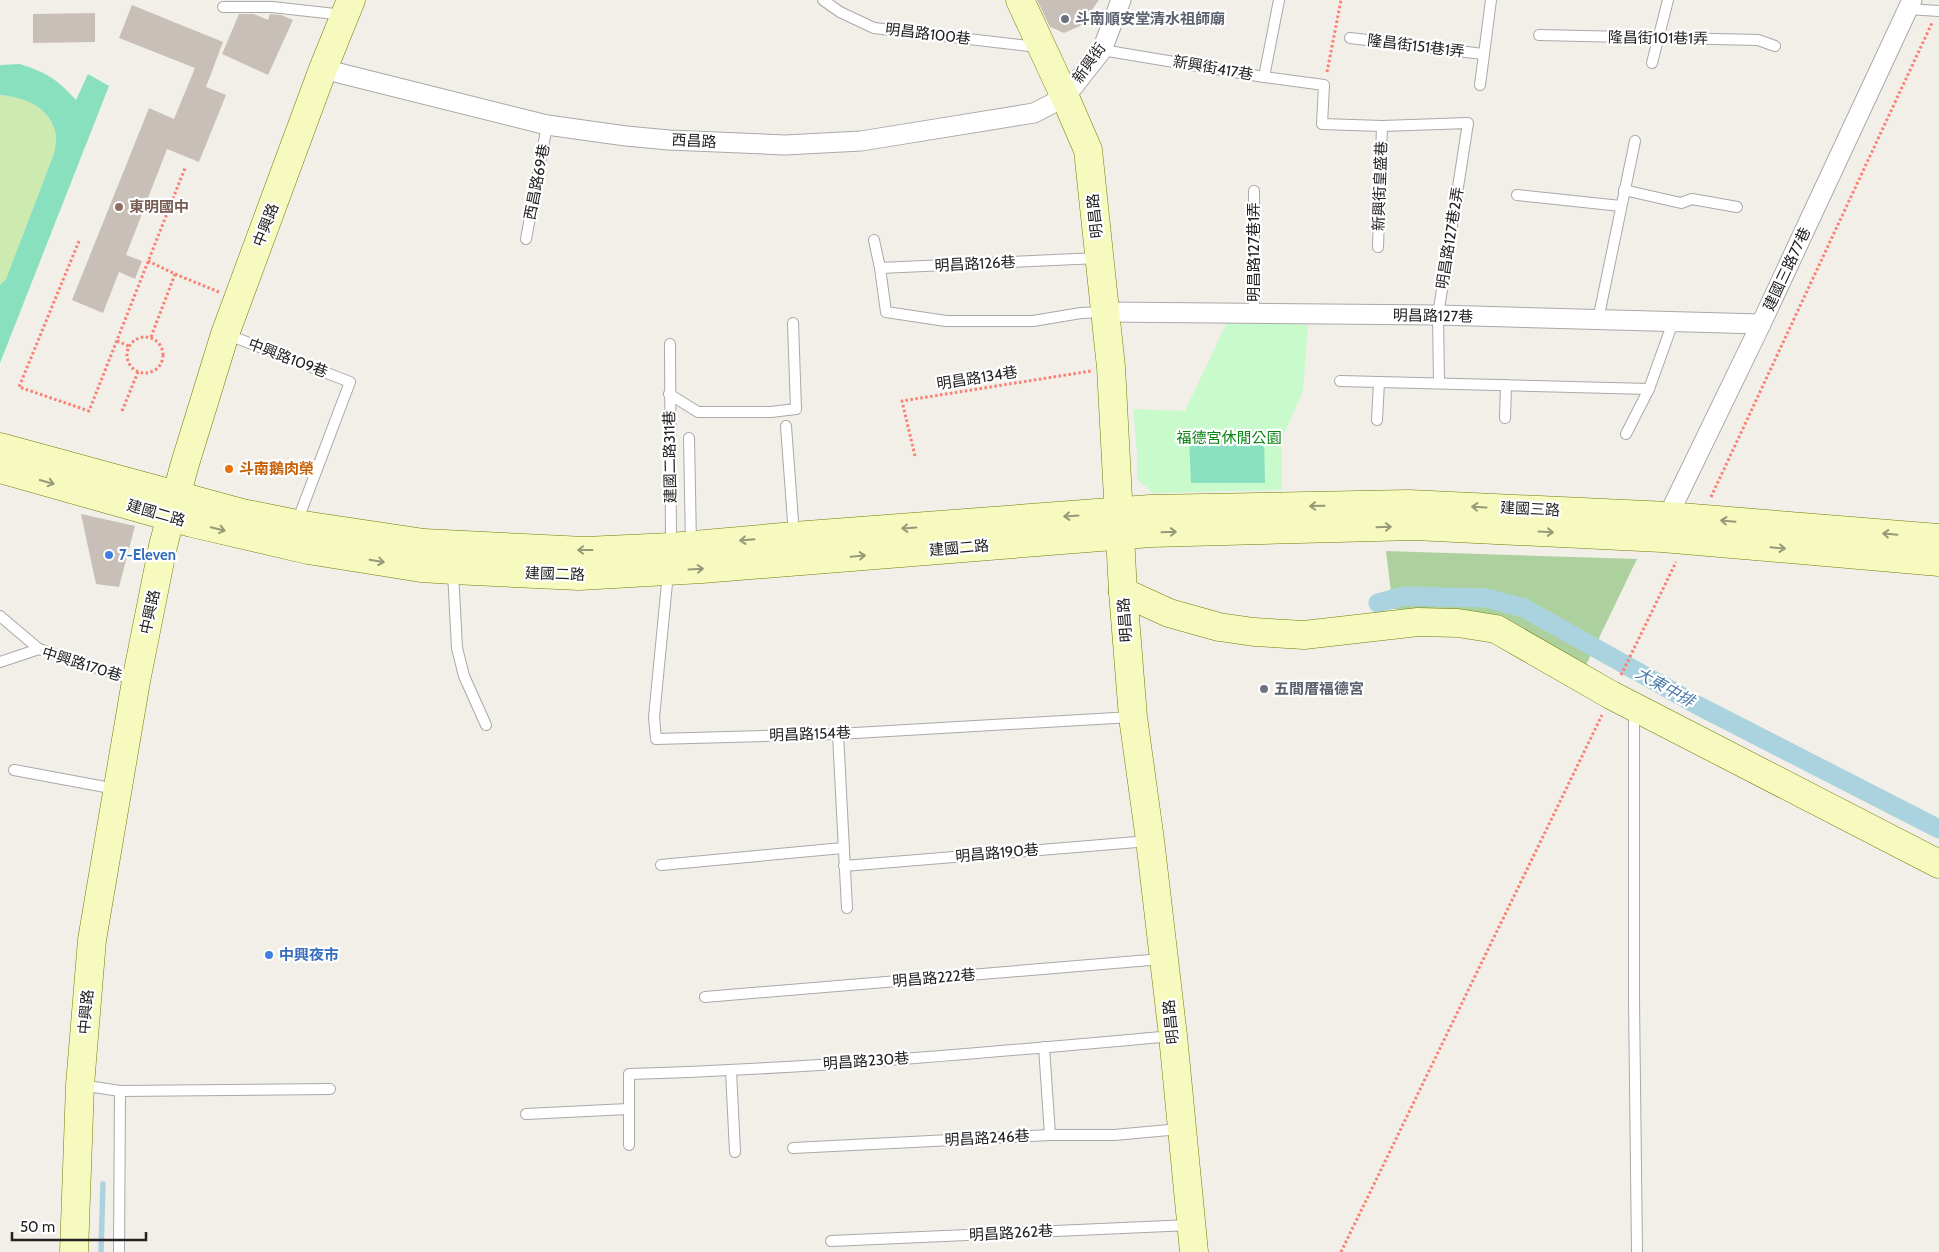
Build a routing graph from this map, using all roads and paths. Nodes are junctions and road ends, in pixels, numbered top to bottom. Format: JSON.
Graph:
{"nodes":[{"id":1,"x":822,"y":0,"type":"edge"},
{"id":2,"x":1020,"y":0,"type":"edge"},
{"id":3,"x":1121,"y":0,"type":"edge"},
{"id":4,"x":1279,"y":0,"type":"edge"},
{"id":5,"x":1341,"y":0,"type":"edge"},
{"id":6,"x":1491,"y":0,"type":"edge"},
{"id":7,"x":1668,"y":0,"type":"edge"},
{"id":8,"x":1910,"y":4,"type":"edge"},
{"id":9,"x":223,"y":7,"type":"dead end"},
{"id":10,"x":348,"y":8,"type":"edge"},
{"id":11,"x":1938,"y":11,"type":"edge"},
{"id":12,"x":1539,"y":35,"type":"dead end"},
{"id":13,"x":1350,"y":38,"type":"dead end"},
{"id":14,"x":1659,"y":38,"type":"junction"},
{"id":15,"x":1775,"y":46,"type":"dead end"},
{"id":16,"x":1041,"y":47,"type":"junction"},
{"id":17,"x":1102,"y":50,"type":"junction"},
{"id":18,"x":1482,"y":54,"type":"junction"},
{"id":19,"x":1652,"y":63,"type":"dead end"},
{"id":20,"x":323,"y":69,"type":"junction"},
{"id":21,"x":1264,"y":77,"type":"junction"},
{"id":22,"x":1324,"y":85,"type":"junction"},
{"id":23,"x":1480,"y":86,"type":"dead end"},
{"id":24,"x":1066,"y":97,"type":"junction"},
{"id":25,"x":1468,"y":123,"type":"joint"},
{"id":26,"x":547,"y":125,"type":"junction"},
{"id":27,"x":1382,"y":126,"type":"junction"},
{"id":28,"x":1635,"y":141,"type":"dead end"},
{"id":29,"x":185,"y":168,"type":"dead end"},
{"id":30,"x":1624,"y":190,"type":"junction"},
{"id":31,"x":1254,"y":191,"type":"dead end"},
{"id":32,"x":1517,"y":195,"type":"dead end"},
{"id":33,"x":1621,"y":206,"type":"junction"},
{"id":34,"x":1737,"y":207,"type":"dead end"},
{"id":35,"x":526,"y":239,"type":"dead end"},
{"id":36,"x":874,"y":240,"type":"dead end"},
{"id":37,"x":79,"y":241,"type":"dead end"},
{"id":38,"x":1378,"y":247,"type":"dead end"},
{"id":39,"x":1099,"y":258,"type":"junction"},
{"id":40,"x":148,"y":261,"type":"junction"},
{"id":41,"x":880,"y":268,"type":"junction"},
{"id":42,"x":175,"y":274,"type":"junction"},
{"id":43,"x":238,"y":300,"type":"junction"},
{"id":44,"x":1105,"y":312,"type":"junction"},
{"id":45,"x":1254,"y":313,"type":"junction"},
{"id":46,"x":1438,"y":315,"type":"junction"},
{"id":47,"x":1598,"y":320,"type":"junction"},
{"id":48,"x":1673,"y":322,"type":"junction"},
{"id":49,"x":793,"y":323,"type":"dead end"},
{"id":50,"x":1761,"y":324,"type":"junction"},
{"id":51,"x":226,"y":334,"type":"junction"},
{"id":52,"x":151,"y":337,"type":"junction"},
{"id":53,"x":117,"y":341,"type":"junction"},
{"id":54,"x":670,"y":344,"type":"dead end"},
{"id":55,"x":129,"y":346,"type":"junction"},
{"id":56,"x":1111,"y":367,"type":"junction"},
{"id":57,"x":138,"y":372,"type":"junction"},
{"id":58,"x":1340,"y":381,"type":"dead end"},
{"id":59,"x":1378,"y":382,"type":"junction"},
{"id":60,"x":1439,"y":383,"type":"junction"},
{"id":61,"x":1506,"y":385,"type":"junction"},
{"id":62,"x":1649,"y":389,"type":"junction"},
{"id":63,"x":669,"y":394,"type":"junction"},
{"id":64,"x":122,"y":411,"type":"dead end"},
{"id":65,"x":1505,"y":418,"type":"dead end"},
{"id":66,"x":1378,"y":420,"type":"dead end"},
{"id":67,"x":786,"y":426,"type":"dead end"},
{"id":68,"x":1626,"y":434,"type":"dead end"},
{"id":69,"x":689,"y":438,"type":"dead end"},
{"id":70,"x":0,"y":447,"type":"edge"},
{"id":71,"x":915,"y":456,"type":"dead end"},
{"id":72,"x":0,"y":469,"type":"edge"},
{"id":73,"x":173,"y":506,"type":"junction"},
{"id":74,"x":1120,"y":523,"type":"junction"},
{"id":75,"x":296,"y":524,"type":"junction"},
{"id":76,"x":1665,"y":527,"type":"junction"},
{"id":77,"x":1696,"y":530,"type":"junction"},
{"id":78,"x":794,"y":536,"type":"junction"},
{"id":79,"x":1939,"y":538,"type":"edge"},
{"id":80,"x":674,"y":556,"type":"junction"},
{"id":81,"x":1939,"y":562,"type":"edge"},
{"id":82,"x":453,"y":570,"type":"junction"},
{"id":83,"x":1123,"y":592,"type":"junction"},
{"id":84,"x":0,"y":616,"type":"edge"},
{"id":85,"x":39,"y":649,"type":"junction"},
{"id":86,"x":0,"y":662,"type":"edge"},
{"id":87,"x":136,"y":681,"type":"junction"},
{"id":88,"x":1623,"y":691,"type":"junction"},
{"id":89,"x":1133,"y":717,"type":"junction"},
{"id":90,"x":486,"y":725,"type":"dead end"},
{"id":91,"x":838,"y":734,"type":"junction"},
{"id":92,"x":14,"y":770,"type":"dead end"},
{"id":93,"x":117,"y":789,"type":"junction"},
{"id":94,"x":1150,"y":840,"type":"junction"},
{"id":95,"x":843,"y":848,"type":"junction"},
{"id":96,"x":1939,"y":864,"type":"edge"},
{"id":97,"x":661,"y":865,"type":"dead end"},
{"id":98,"x":844,"y":866,"type":"junction"},
{"id":99,"x":847,"y":908,"type":"dead end"},
{"id":100,"x":1163,"y":959,"type":"junction"},
{"id":101,"x":705,"y":997,"type":"dead end"},
{"id":102,"x":1173,"y":1036,"type":"junction"},
{"id":103,"x":1044,"y":1048,"type":"junction"},
{"id":104,"x":731,"y":1071,"type":"junction"},
{"id":105,"x":80,"y":1085,"type":"junction"},
{"id":106,"x":330,"y":1089,"type":"dead end"},
{"id":107,"x":120,"y":1091,"type":"junction"},
{"id":108,"x":628,"y":1109,"type":"junction"},
{"id":109,"x":526,"y":1114,"type":"dead end"},
{"id":110,"x":1180,"y":1129,"type":"junction"},
{"id":111,"x":1050,"y":1135,"type":"junction"},
{"id":112,"x":629,"y":1145,"type":"dead end"},
{"id":113,"x":794,"y":1148,"type":"dead end"},
{"id":114,"x":735,"y":1152,"type":"dead end"},
{"id":115,"x":1191,"y":1225,"type":"junction"},
{"id":116,"x":831,"y":1241,"type":"dead end"},
{"id":117,"x":74,"y":1252,"type":"edge"},
{"id":118,"x":119,"y":1252,"type":"edge"},
{"id":119,"x":1194,"y":1252,"type":"edge"},
{"id":120,"x":1341,"y":1252,"type":"edge"},
{"id":121,"x":1637,"y":1252,"type":"edge"}],
"edges":[{"from":1,"to":16,"type":"lane","name":"明昌路100巷"},
{"from":2,"to":16,"type":"street","name":"明昌路"},
{"from":3,"to":17,"type":"street","name":"新興街"},
{"from":4,"to":21,"type":"lane"},
{"from":5,"to":22,"type":"path"},
{"from":6,"to":18,"type":"lane"},
{"from":7,"to":14,"type":"lane"},
{"from":8,"to":11,"type":"lane"},
{"from":8,"to":50,"type":"street","name":"建國三路77巷"},
{"from":9,"to":10,"type":"lane"},
{"from":10,"to":20,"type":"street","name":"中興路"},
{"from":11,"to":77,"type":"path"},
{"from":12,"to":14,"type":"lane","name":"隆昌街101巷1弄"},
{"from":13,"to":18,"type":"lane","name":"隆昌街151巷1弄"},
{"from":14,"to":15,"type":"lane","name":"隆昌街101巷1弄"},
{"from":14,"to":19,"type":"lane"},
{"from":16,"to":24,"type":"street","name":"明昌路"},
{"from":17,"to":21,"type":"lane","name":"新興街417巷"},
{"from":17,"to":24,"type":"street","name":"新興街"},
{"from":18,"to":23,"type":"lane"},
{"from":20,"to":26,"type":"street","name":"西昌路"},
{"from":20,"to":43,"type":"street","name":"中興路"},
{"from":21,"to":22,"type":"lane","name":"新興街417巷"},
{"from":22,"to":27,"type":"lane","name":"新興街皇盛巷"},
{"from":24,"to":26,"type":"street","name":"西昌路"},
{"from":24,"to":39,"type":"street","name":"明昌路"},
{"from":25,"to":27,"type":"lane","name":"新興街皇盛巷"},
{"from":25,"to":46,"type":"lane","name":"明昌路127巷2弄"},
{"from":26,"to":35,"type":"lane","name":"西昌路69巷"},
{"from":27,"to":38,"type":"lane","name":"新興街皇盛巷"},
{"from":28,"to":30,"type":"lane"},
{"from":29,"to":40,"type":"path"},
{"from":30,"to":33,"type":"lane"},
{"from":30,"to":34,"type":"lane"},
{"from":31,"to":45,"type":"lane","name":"明昌路127巷1弄"},
{"from":32,"to":33,"type":"lane"},
{"from":33,"to":47,"type":"lane"},
{"from":36,"to":41,"type":"lane"},
{"from":37,"to":53,"type":"path"},
{"from":39,"to":41,"type":"lane","name":"明昌路126巷"},
{"from":39,"to":44,"type":"street","name":"明昌路"},
{"from":40,"to":42,"type":"path"},
{"from":40,"to":53,"type":"path"},
{"from":41,"to":44,"type":"lane"},
{"from":42,"to":43,"type":"path"},
{"from":42,"to":52,"type":"path"},
{"from":43,"to":51,"type":"street","name":"中興路"},
{"from":44,"to":45,"type":"street","name":"明昌路127巷"},
{"from":44,"to":56,"type":"street","name":"明昌路"},
{"from":45,"to":46,"type":"street","name":"明昌路127巷"},
{"from":46,"to":47,"type":"street","name":"明昌路127巷"},
{"from":46,"to":60,"type":"lane","name":"明昌路127巷2弄"},
{"from":47,"to":48,"type":"street","name":"明昌路127巷"},
{"from":48,"to":50,"type":"street","name":"明昌路127巷"},
{"from":48,"to":62,"type":"lane"},
{"from":49,"to":63,"type":"lane"},
{"from":50,"to":76,"type":"street","name":"建國三路77巷"},
{"from":51,"to":73,"type":"street","name":"中興路"},
{"from":51,"to":75,"type":"lane","name":"中興路109巷"},
{"from":52,"to":55,"type":"path"},
{"from":52,"to":57,"type":"path"},
{"from":53,"to":55,"type":"path"},
{"from":54,"to":63,"type":"lane","name":"建國二路311巷"},
{"from":55,"to":57,"type":"path"},
{"from":56,"to":71,"type":"path","name":"明昌路134巷"},
{"from":56,"to":74,"type":"street","name":"明昌路"},
{"from":57,"to":64,"type":"path"},
{"from":58,"to":59,"type":"lane"},
{"from":59,"to":60,"type":"lane"},
{"from":59,"to":66,"type":"lane"},
{"from":60,"to":61,"type":"lane"},
{"from":61,"to":62,"type":"lane"},
{"from":61,"to":65,"type":"lane"},
{"from":62,"to":68,"type":"lane"},
{"from":63,"to":80,"type":"lane","name":"建國二路311巷"},
{"from":67,"to":78,"type":"lane"},
{"from":69,"to":80,"type":"lane"},
{"from":70,"to":73,"type":"street","name":"建國二路"},
{"from":72,"to":73,"type":"street","name":"建國二路","one_way":true},
{"from":73,"to":75,"type":"street","name":"建國二路"},
{"from":73,"to":82,"type":"street","name":"建國二路","one_way":true},
{"from":73,"to":87,"type":"street","name":"中興路"},
{"from":74,"to":76,"type":"street","name":"建國三路"},
{"from":74,"to":78,"type":"street","name":"建國二路","one_way":true},
{"from":80,"to":74,"type":"street","name":"建國二路","one_way":true},
{"from":74,"to":83,"type":"street","name":"明昌路"},
{"from":80,"to":75,"type":"street","name":"建國二路","one_way":true},
{"from":76,"to":77,"type":"street","name":"建國三路"},
{"from":79,"to":77,"type":"street","name":"建國三路","one_way":true},
{"from":77,"to":81,"type":"street","name":"建國三路","one_way":true},
{"from":77,"to":88,"type":"path"},
{"from":78,"to":80,"type":"street","name":"建國二路","one_way":true},
{"from":80,"to":82,"type":"street","name":"建國二路"},
{"from":80,"to":91,"type":"lane","name":"明昌路154巷"},
{"from":82,"to":90,"type":"lane"},
{"from":83,"to":88,"type":"street"},
{"from":83,"to":89,"type":"street","name":"明昌路"},
{"from":84,"to":85,"type":"lane"},
{"from":85,"to":86,"type":"lane","name":"中興路170巷"},
{"from":85,"to":87,"type":"lane","name":"中興路170巷"},
{"from":87,"to":93,"type":"street","name":"中興路"},
{"from":88,"to":96,"type":"street"},
{"from":88,"to":120,"type":"path"},
{"from":88,"to":121,"type":"lane"},
{"from":89,"to":91,"type":"lane","name":"明昌路154巷"},
{"from":89,"to":94,"type":"street","name":"明昌路"},
{"from":91,"to":95,"type":"lane"},
{"from":92,"to":93,"type":"lane"},
{"from":93,"to":105,"type":"street","name":"中興路"},
{"from":94,"to":98,"type":"lane","name":"明昌路190巷"},
{"from":94,"to":100,"type":"street","name":"明昌路"},
{"from":95,"to":97,"type":"lane"},
{"from":95,"to":98,"type":"lane"},
{"from":98,"to":99,"type":"lane"},
{"from":100,"to":101,"type":"lane","name":"明昌路222巷"},
{"from":100,"to":102,"type":"street","name":"明昌路"},
{"from":102,"to":103,"type":"lane","name":"明昌路230巷"},
{"from":102,"to":110,"type":"street","name":"明昌路"},
{"from":103,"to":104,"type":"lane","name":"明昌路230巷"},
{"from":103,"to":111,"type":"lane"},
{"from":104,"to":108,"type":"lane","name":"明昌路230巷"},
{"from":104,"to":114,"type":"lane"},
{"from":105,"to":107,"type":"lane"},
{"from":105,"to":117,"type":"street","name":"中興路"},
{"from":106,"to":107,"type":"lane"},
{"from":107,"to":118,"type":"lane"},
{"from":108,"to":109,"type":"lane"},
{"from":108,"to":112,"type":"lane","name":"明昌路230巷"},
{"from":110,"to":111,"type":"lane","name":"明昌路246巷"},
{"from":110,"to":115,"type":"street","name":"明昌路"},
{"from":111,"to":113,"type":"lane","name":"明昌路246巷"},
{"from":115,"to":116,"type":"lane","name":"明昌路262巷"},
{"from":115,"to":119,"type":"street","name":"明昌路"}]}
